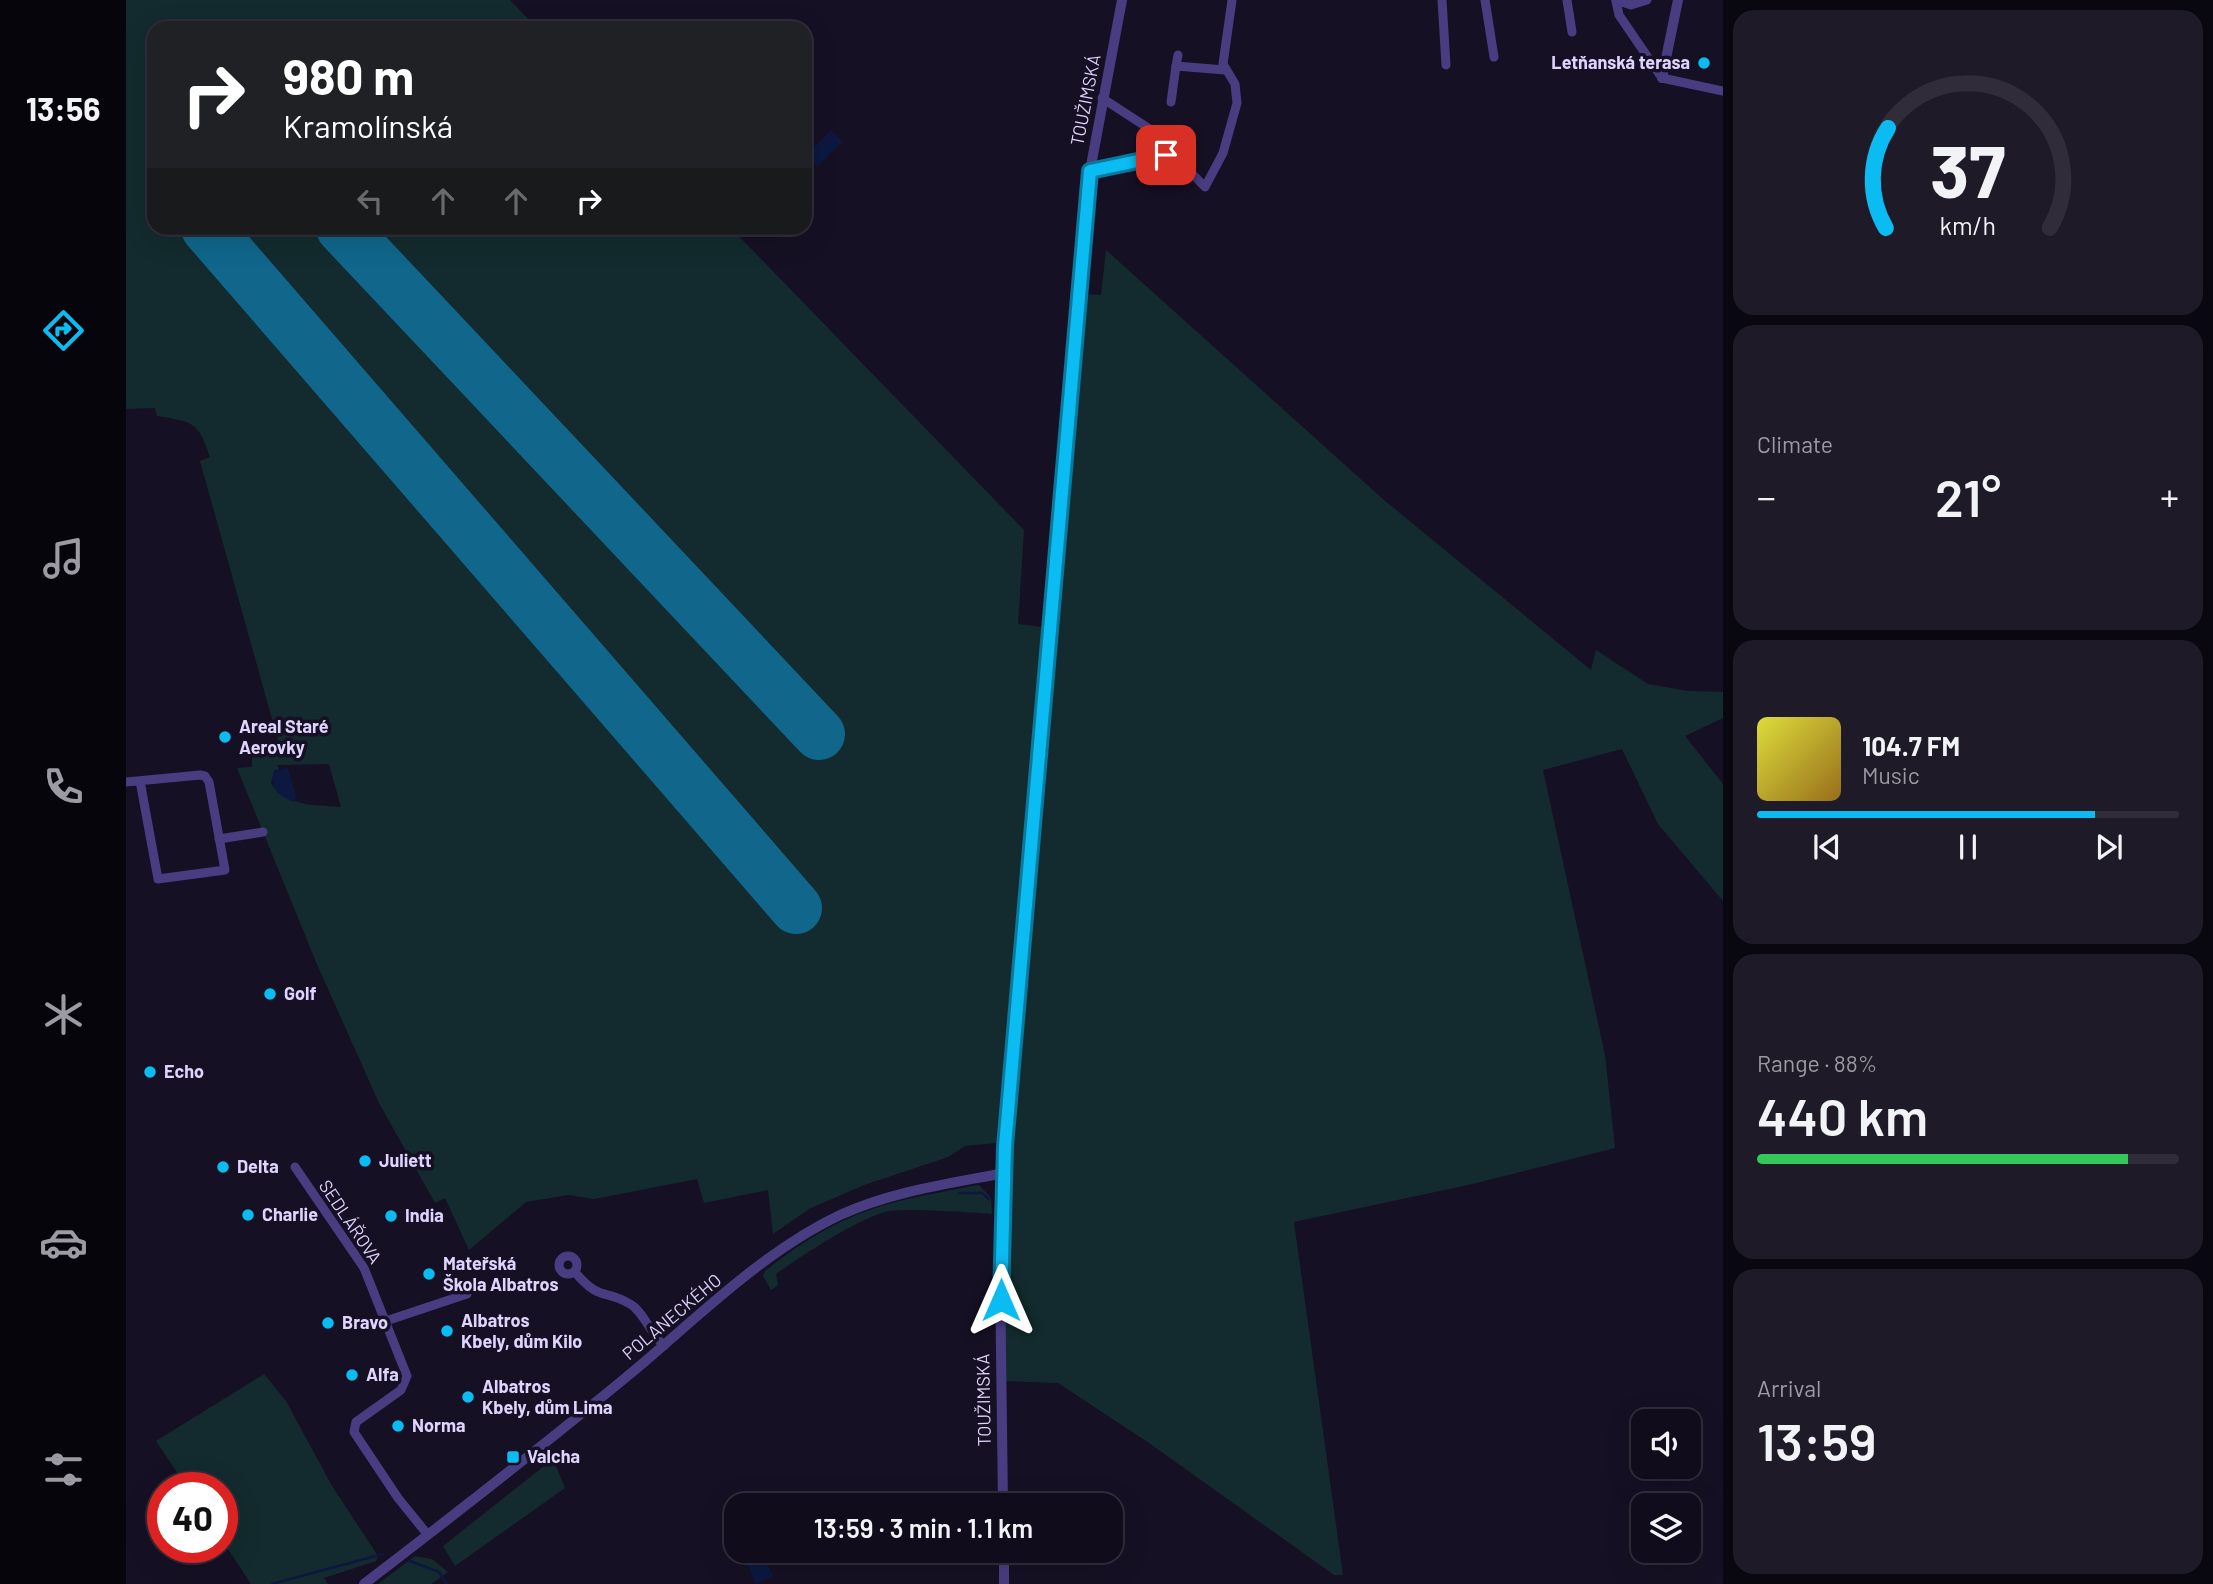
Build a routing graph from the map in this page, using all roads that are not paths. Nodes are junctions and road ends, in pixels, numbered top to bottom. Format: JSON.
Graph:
{"nodes":[{"id":1,"x":1122,"y":0,"type":"edge"},
{"id":2,"x":1232,"y":0,"type":"edge"},
{"id":3,"x":1442,"y":0,"type":"edge"},
{"id":4,"x":1485,"y":0,"type":"edge"},
{"id":5,"x":1567,"y":0,"type":"edge"},
{"id":6,"x":1647,"y":0,"type":"edge"},
{"id":7,"x":1678,"y":0,"type":"edge"},
{"id":8,"x":1616,"y":1,"type":"edge"},
{"id":9,"x":1572,"y":32,"type":"dead end"},
{"id":10,"x":1178,"y":55,"type":"dead end"},
{"id":11,"x":1494,"y":57,"type":"dead end"},
{"id":12,"x":1446,"y":65,"type":"dead end"},
{"id":13,"x":1176,"y":66,"type":"junction"},
{"id":14,"x":1225,"y":70,"type":"junction"},
{"id":15,"x":1662,"y":78,"type":"junction"},
{"id":16,"x":1723,"y":91,"type":"edge"},
{"id":17,"x":1102,"y":98,"type":"junction"},
{"id":18,"x":1171,"y":102,"type":"dead end"},
{"id":19,"x":1165,"y":139,"type":"dead end"},
{"id":20,"x":1090,"y":171,"type":"junction"},
{"id":21,"x":140,"y":781,"type":"junction"},
{"id":22,"x":126,"y":782,"type":"edge"},
{"id":23,"x":263,"y":832,"type":"dead end"},
{"id":24,"x":219,"y":839,"type":"junction"},
{"id":25,"x":295,"y":1167,"type":"dead end"},
{"id":26,"x":1004,"y":1172,"type":"junction"},
{"id":27,"x":575,"y":1272,"type":"dead end"},
{"id":28,"x":467,"y":1294,"type":"dead end"},
{"id":29,"x":386,"y":1321,"type":"junction"},
{"id":30,"x":664,"y":1346,"type":"junction"},
{"id":31,"x":1003,"y":1493,"type":"edge"},
{"id":32,"x":428,"y":1535,"type":"junction"},
{"id":33,"x":1004,"y":1563,"type":"edge"},
{"id":34,"x":364,"y":1584,"type":"edge"},
{"id":35,"x":1004,"y":1584,"type":"edge"}],
"edges":[{"from":1,"to":17,"type":"street","name":"TOUŽIMSKÁ"},
{"from":2,"to":14,"type":"street"},
{"from":3,"to":12,"type":"street"},
{"from":4,"to":11,"type":"street"},
{"from":5,"to":9,"type":"street"},
{"from":6,"to":8,"type":"street"},
{"from":7,"to":15,"type":"street"},
{"from":8,"to":15,"type":"street"},
{"from":10,"to":13,"type":"street"},
{"from":13,"to":14,"type":"street"},
{"from":13,"to":18,"type":"street"},
{"from":14,"to":20,"type":"street"},
{"from":15,"to":16,"type":"street"},
{"from":17,"to":19,"type":"street"},
{"from":17,"to":20,"type":"street","name":"TOUŽIMSKÁ"},
{"from":20,"to":26,"type":"street","name":"TOUŽIMSKÁ"},
{"from":21,"to":22,"type":"street"},
{"from":21,"to":24,"type":"street"},
{"from":21,"to":24,"type":"street"},
{"from":23,"to":24,"type":"street"},
{"from":25,"to":29,"type":"street","name":"SEDLÁŘOVA"},
{"from":26,"to":30,"type":"street","name":"POLANECKÉHO"},
{"from":26,"to":31,"type":"street","name":"TOUŽIMSKÁ"},
{"from":27,"to":30,"type":"street"},
{"from":28,"to":29,"type":"street"},
{"from":29,"to":32,"type":"street","name":"SEDLÁŘOVA"},
{"from":30,"to":32,"type":"street","name":"POLANECKÉHO"},
{"from":32,"to":34,"type":"street","name":"POLANECKÉHO"},
{"from":33,"to":35,"type":"street"}]}
